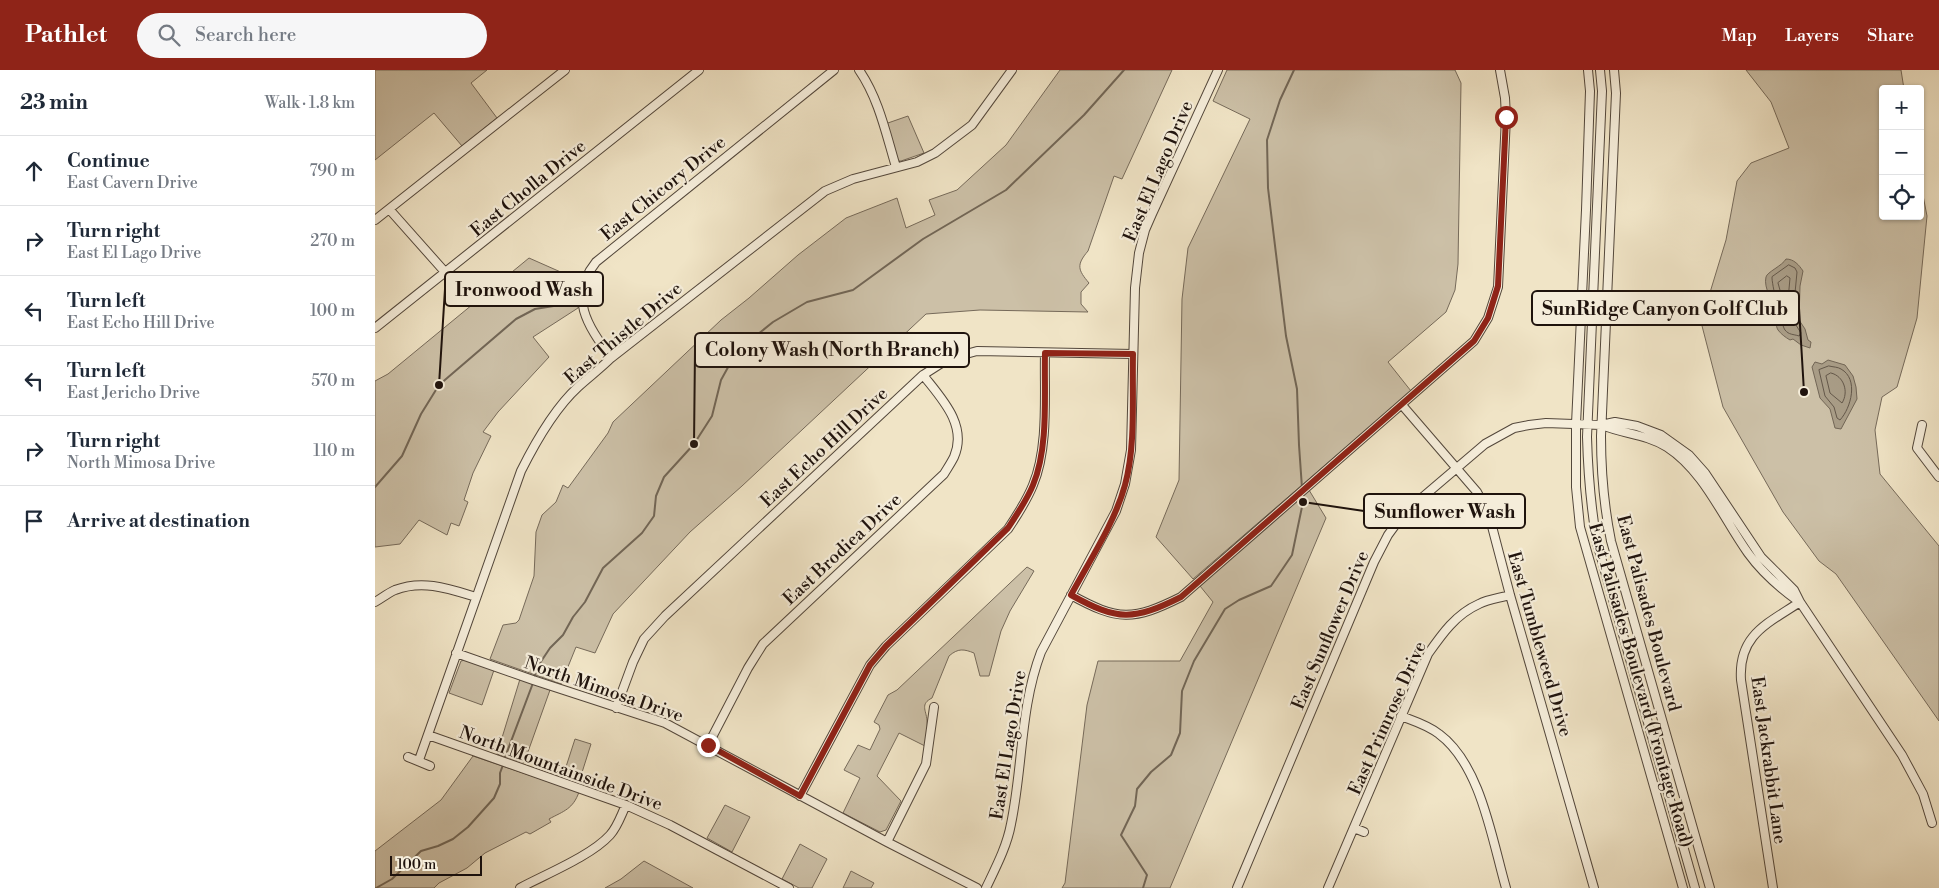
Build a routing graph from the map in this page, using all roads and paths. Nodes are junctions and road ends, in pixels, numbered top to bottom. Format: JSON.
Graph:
{"nodes":[{"id":1,"x":565,"y":70,"type":"edge"},
{"id":2,"x":699,"y":70,"type":"edge"},
{"id":3,"x":834,"y":70,"type":"edge"},
{"id":4,"x":859,"y":70,"type":"edge"},
{"id":5,"x":1012,"y":70,"type":"edge"},
{"id":6,"x":1218,"y":70,"type":"edge"},
{"id":7,"x":1500,"y":70,"type":"edge"},
{"id":8,"x":1589,"y":70,"type":"edge"},
{"id":9,"x":1601,"y":70,"type":"edge"},
{"id":10,"x":1614,"y":70,"type":"edge"},
{"id":11,"x":896,"y":167,"type":"junction"},
{"id":12,"x":389,"y":209,"type":"junction"},
{"id":13,"x":375,"y":220,"type":"edge"},
{"id":14,"x":445,"y":272,"type":"junction"},
{"id":15,"x":375,"y":328,"type":"edge"},
{"id":16,"x":1045,"y":353,"type":"junction"},
{"id":17,"x":1133,"y":354,"type":"junction"},
{"id":18,"x":611,"y":358,"type":"junction"},
{"id":19,"x":923,"y":374,"type":"junction"},
{"id":20,"x":1402,"y":404,"type":"junction"},
{"id":21,"x":1576,"y":424,"type":"junction"},
{"id":22,"x":1588,"y":424,"type":"junction"},
{"id":23,"x":1601,"y":425,"type":"junction"},
{"id":24,"x":1922,"y":425,"type":"dead end"},
{"id":25,"x":1458,"y":468,"type":"junction"},
{"id":26,"x":1939,"y":477,"type":"edge"},
{"id":27,"x":1071,"y":595,"type":"junction"},
{"id":28,"x":1510,"y":595,"type":"junction"},
{"id":29,"x":476,"y":597,"type":"junction"},
{"id":30,"x":375,"y":602,"type":"edge"},
{"id":31,"x":1800,"y":602,"type":"junction"},
{"id":32,"x":456,"y":653,"type":"junction"},
{"id":33,"x":933,"y":707,"type":"dead end"},
{"id":34,"x":616,"y":708,"type":"junction"},
{"id":35,"x":1401,"y":716,"type":"junction"},
{"id":36,"x":428,"y":735,"type":"junction"},
{"id":37,"x":708,"y":745,"type":"junction"},
{"id":38,"x":408,"y":757,"type":"dead end"},
{"id":39,"x":419,"y":760,"type":"junction"},
{"id":40,"x":430,"y":766,"type":"dead end"},
{"id":41,"x":800,"y":796,"type":"junction"},
{"id":42,"x":626,"y":804,"type":"junction"},
{"id":43,"x":1932,"y":823,"type":"dead end"},
{"id":44,"x":1354,"y":828,"type":"junction"},
{"id":45,"x":1364,"y":832,"type":"dead end"},
{"id":46,"x":887,"y":842,"type":"junction"},
{"id":47,"x":520,"y":888,"type":"edge"},
{"id":48,"x":789,"y":888,"type":"edge"},
{"id":49,"x":977,"y":888,"type":"edge"},
{"id":50,"x":986,"y":888,"type":"edge"},
{"id":51,"x":1237,"y":888,"type":"edge"},
{"id":52,"x":1328,"y":888,"type":"edge"},
{"id":53,"x":1505,"y":888,"type":"edge"},
{"id":54,"x":1594,"y":888,"type":"edge"},
{"id":55,"x":1683,"y":888,"type":"edge"},
{"id":56,"x":1695,"y":888,"type":"edge"},
{"id":57,"x":1710,"y":888,"type":"edge"},
{"id":58,"x":1773,"y":888,"type":"edge"}],
"edges":[{"from":1,"to":12,"type":"street"},
{"from":2,"to":14,"type":"street","name":"East Cholla Drive"},
{"from":3,"to":18,"type":"street","name":"East Chicory Drive"},
{"from":4,"to":11,"type":"street"},
{"from":5,"to":11,"type":"street","name":"East Thistle Drive"},
{"from":6,"to":17,"type":"street","name":"East El Lago Drive"},
{"from":7,"to":20,"type":"street"},
{"from":8,"to":21,"type":"street","name":"East Palisades Boulevard (Frontage Road)"},
{"from":9,"to":22,"type":"street","name":"East Palisades Boulevard"},
{"from":10,"to":23,"type":"street","name":"East Palisades Boulevard"},
{"from":11,"to":18,"type":"street","name":"East Thistle Drive"},
{"from":12,"to":13,"type":"street"},
{"from":12,"to":14,"type":"street"},
{"from":14,"to":15,"type":"street","name":"East Cholla Drive"},
{"from":16,"to":17,"type":"street","name":"East Echo Hill Drive"},
{"from":16,"to":19,"type":"street","name":"East Echo Hill Drive"},
{"from":16,"to":41,"type":"street"},
{"from":17,"to":27,"type":"street","name":"East El Lago Drive"},
{"from":18,"to":29,"type":"street","name":"East Thistle Drive"},
{"from":19,"to":34,"type":"street","name":"East Echo Hill Drive"},
{"from":19,"to":37,"type":"street","name":"East Brodiea Drive"},
{"from":20,"to":25,"type":"street","name":"East Tumbleweed Drive"},
{"from":20,"to":27,"type":"street"},
{"from":21,"to":22,"type":"street","name":"East Sunflower Drive"},
{"from":21,"to":25,"type":"street","name":"East Sunflower Drive"},
{"from":21,"to":55,"type":"street","name":"East Palisades Boulevard (Frontage Road)"},
{"from":22,"to":23,"type":"street","name":"East Sunflower Drive"},
{"from":22,"to":56,"type":"street","name":"East Palisades Boulevard"},
{"from":23,"to":31,"type":"street","name":"East Sunflower Drive"},
{"from":23,"to":57,"type":"street","name":"East Palisades Boulevard"},
{"from":24,"to":26,"type":"street"},
{"from":25,"to":28,"type":"street","name":"East Tumbleweed Drive"},
{"from":25,"to":51,"type":"street","name":"East Sunflower Drive"},
{"from":27,"to":50,"type":"street","name":"East El Lago Drive"},
{"from":28,"to":35,"type":"street","name":"East Primrose Drive"},
{"from":28,"to":54,"type":"street","name":"East Tumbleweed Drive"},
{"from":29,"to":30,"type":"street"},
{"from":29,"to":32,"type":"street","name":"East Thistle Drive"},
{"from":31,"to":43,"type":"street","name":"East Sunflower Drive"},
{"from":31,"to":58,"type":"street","name":"East Jackrabbit Lane"},
{"from":32,"to":34,"type":"street","name":"North Mimosa Drive"},
{"from":32,"to":36,"type":"street","name":"East Thistle Drive"},
{"from":33,"to":46,"type":"street"},
{"from":34,"to":37,"type":"street","name":"North Mimosa Drive"},
{"from":35,"to":44,"type":"street","name":"East Primrose Drive"},
{"from":35,"to":53,"type":"street"},
{"from":36,"to":39,"type":"street","name":"East Thistle Drive"},
{"from":36,"to":42,"type":"street","name":"North Mountainside Drive"},
{"from":37,"to":41,"type":"street","name":"North Mimosa Drive"},
{"from":38,"to":39,"type":"street"},
{"from":39,"to":40,"type":"street"},
{"from":41,"to":46,"type":"street","name":"North Mimosa Drive"},
{"from":42,"to":47,"type":"street"},
{"from":42,"to":48,"type":"street","name":"North Mountainside Drive"},
{"from":44,"to":45,"type":"street"},
{"from":44,"to":52,"type":"street","name":"East Primrose Drive"},
{"from":46,"to":49,"type":"street","name":"North Mimosa Drive"}]}
